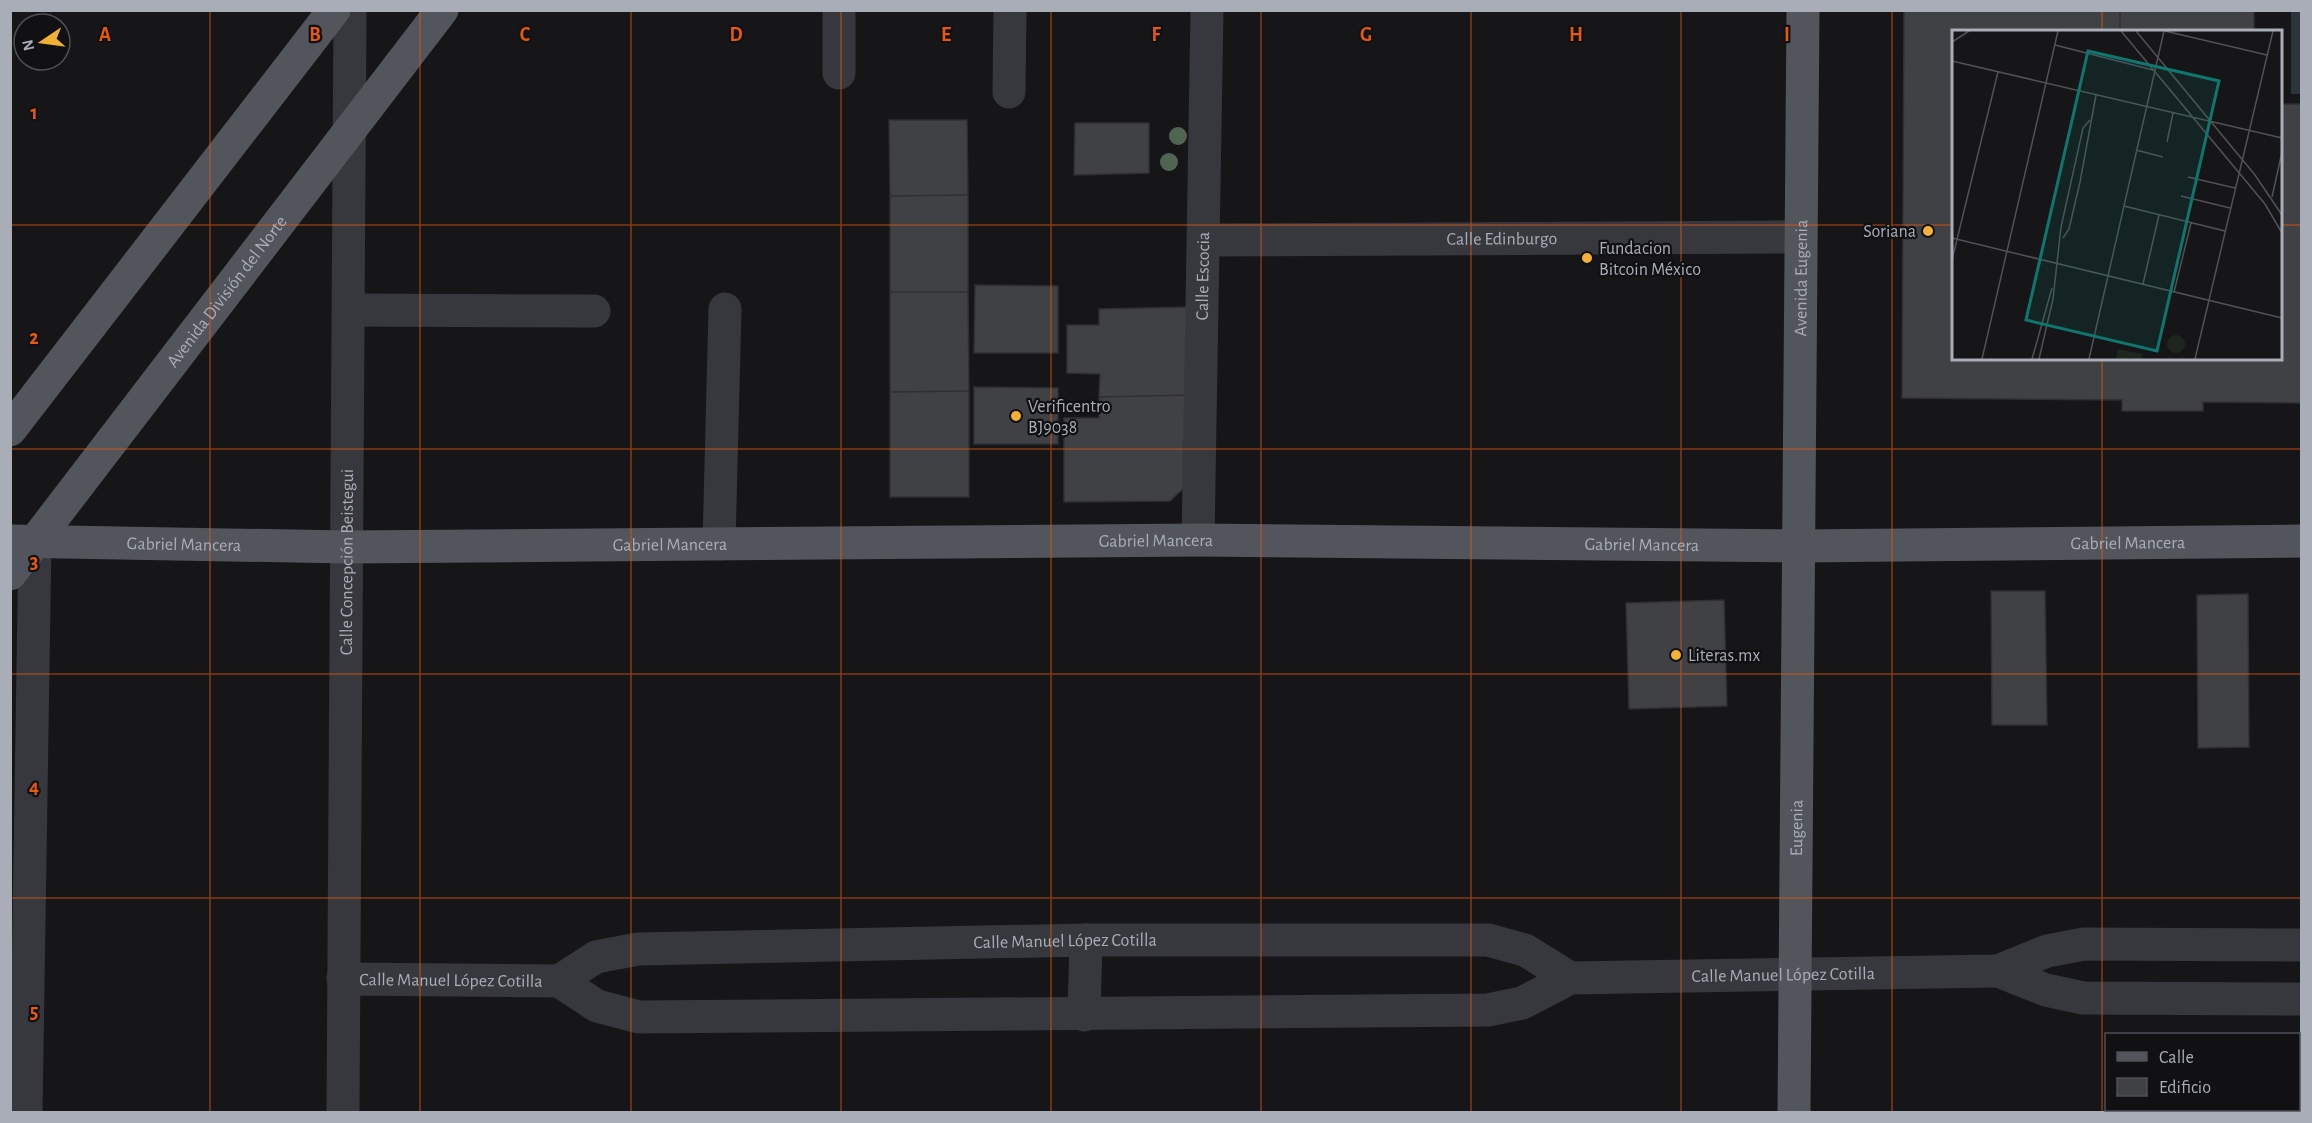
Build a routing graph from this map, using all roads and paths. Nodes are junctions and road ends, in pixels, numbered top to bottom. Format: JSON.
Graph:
{"nodes":[{"id":1,"x":334,"y":10,"type":"edge"},
{"id":2,"x":350,"y":10,"type":"edge"},
{"id":3,"x":442,"y":10,"type":"edge"},
{"id":4,"x":839,"y":10,"type":"edge"},
{"id":5,"x":1010,"y":10,"type":"edge"},
{"id":6,"x":1207,"y":10,"type":"edge"},
{"id":7,"x":1803,"y":10,"type":"edge"},
{"id":8,"x":839,"y":73,"type":"dead end"},
{"id":9,"x":1009,"y":92,"type":"dead end"},
{"id":10,"x":350,"y":132,"type":"junction"},
{"id":11,"x":1801,"y":237,"type":"junction"},
{"id":12,"x":1204,"y":240,"type":"junction"},
{"id":13,"x":725,"y":309,"type":"dead end"},
{"id":14,"x":349,"y":310,"type":"junction"},
{"id":15,"x":594,"y":311,"type":"dead end"},
{"id":16,"x":10,"y":430,"type":"edge"},
{"id":17,"x":1198,"y":540,"type":"junction"},
{"id":18,"x":2301,"y":540,"type":"edge"},
{"id":19,"x":23,"y":541,"type":"edge"},
{"id":20,"x":719,"y":544,"type":"junction"},
{"id":21,"x":1797,"y":546,"type":"junction"},
{"id":22,"x":347,"y":547,"type":"junction"},
{"id":23,"x":10,"y":574,"type":"edge"},
{"id":24,"x":1086,"y":940,"type":"junction"},
{"id":25,"x":2301,"y":945,"type":"edge"},
{"id":26,"x":1998,"y":970,"type":"junction"},
{"id":27,"x":1796,"y":973,"type":"junction"},
{"id":28,"x":1569,"y":978,"type":"junction"},
{"id":29,"x":343,"y":979,"type":"junction"},
{"id":30,"x":559,"y":981,"type":"junction"},
{"id":31,"x":2301,"y":999,"type":"edge"},
{"id":32,"x":1084,"y":1015,"type":"junction"},
{"id":33,"x":26,"y":1113,"type":"edge"},
{"id":34,"x":343,"y":1113,"type":"edge"},
{"id":35,"x":1794,"y":1113,"type":"edge"}],
"edges":[{"from":1,"to":16,"type":"main road"},
{"from":2,"to":10,"type":"street","name":"Calle Concepción Beistegui"},
{"from":3,"to":10,"type":"main road","name":"Avenida División del Norte"},
{"from":4,"to":8,"type":"street"},
{"from":5,"to":9,"type":"street"},
{"from":6,"to":12,"type":"street","name":"Calle Escocia"},
{"from":7,"to":11,"type":"main road","name":"Avenida Eugenia"},
{"from":10,"to":14,"type":"street","name":"Calle Concepción Beistegui"},
{"from":10,"to":19,"type":"main road","name":"Avenida División del Norte"},
{"from":11,"to":12,"type":"street","name":"Calle Edinburgo"},
{"from":11,"to":21,"type":"main road","name":"Avenida Eugenia"},
{"from":12,"to":17,"type":"street","name":"Calle Escocia"},
{"from":13,"to":20,"type":"street"},
{"from":14,"to":15,"type":"street"},
{"from":14,"to":22,"type":"street","name":"Calle Concepción Beistegui"},
{"from":17,"to":20,"type":"main road","name":"Gabriel Mancera"},
{"from":17,"to":21,"type":"main road","name":"Gabriel Mancera"},
{"from":18,"to":21,"type":"main road","name":"Gabriel Mancera"},
{"from":19,"to":22,"type":"main road","name":"Gabriel Mancera"},
{"from":19,"to":23,"type":"main road","name":"Avenida División del Norte"},
{"from":19,"to":33,"type":"street"},
{"from":20,"to":22,"type":"main road","name":"Gabriel Mancera"},
{"from":21,"to":27,"type":"main road","name":"Eugenia"},
{"from":22,"to":29,"type":"street","name":"Calle Concepción Beistegui"},
{"from":24,"to":28,"type":"street","name":"Calle Manuel López Cotilla"},
{"from":24,"to":30,"type":"street","name":"Calle Manuel López Cotilla"},
{"from":24,"to":32,"type":"street"},
{"from":25,"to":26,"type":"street","name":"Calle Manuel López Cotilla"},
{"from":26,"to":27,"type":"street","name":"Calle Manuel López Cotilla"},
{"from":26,"to":31,"type":"street","name":"Calle Manuel López Cotilla"},
{"from":27,"to":28,"type":"street","name":"Calle Manuel López Cotilla"},
{"from":27,"to":35,"type":"main road","name":"Eugenia"},
{"from":28,"to":32,"type":"street","name":"Calle Manuel López Cotilla"},
{"from":29,"to":30,"type":"street","name":"Calle Manuel López Cotilla"},
{"from":29,"to":34,"type":"street","name":"Calle Concepción Beistegui"},
{"from":30,"to":32,"type":"street","name":"Calle Manuel López Cotilla"}]}
